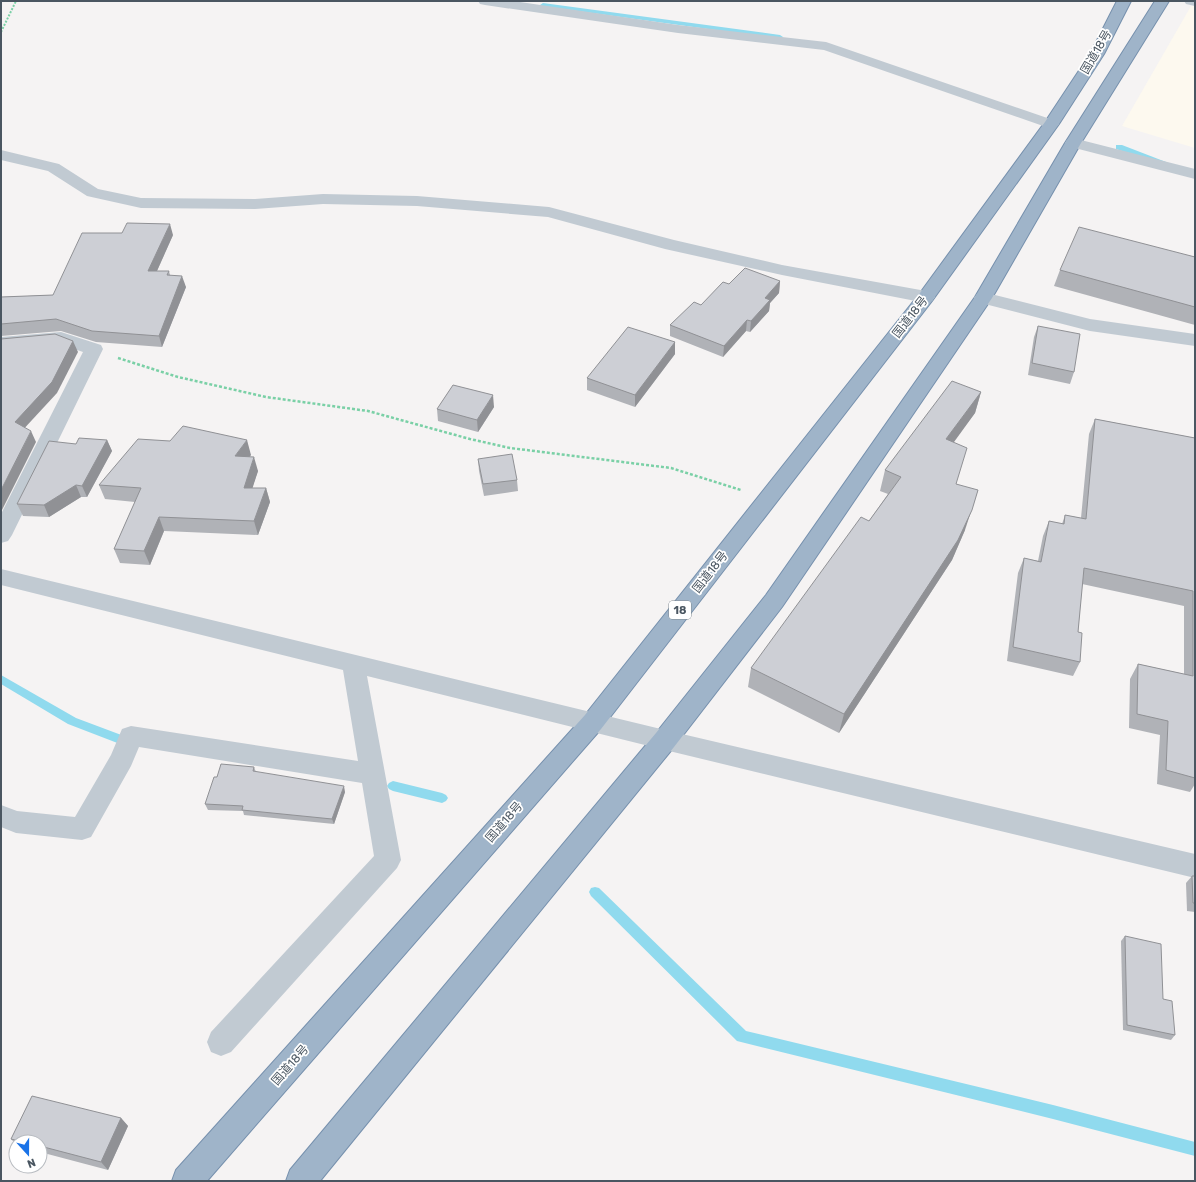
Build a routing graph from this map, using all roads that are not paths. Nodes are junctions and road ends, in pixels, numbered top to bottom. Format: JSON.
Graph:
{"nodes":[{"id":1,"x":485,"y":1,"type":"edge"},
{"id":2,"x":1124,"y":1,"type":"edge"},
{"id":3,"x":1162,"y":1,"type":"edge"},
{"id":4,"x":1191,"y":1,"type":"edge"},
{"id":5,"x":1195,"y":2,"type":"edge"},
{"id":6,"x":1051,"y":124,"type":"junction"},
{"id":7,"x":1073,"y":143,"type":"junction"},
{"id":8,"x":1,"y":155,"type":"edge"},
{"id":9,"x":1195,"y":174,"type":"edge"},
{"id":10,"x":926,"y":297,"type":"junction"},
{"id":11,"x":983,"y":298,"type":"junction"},
{"id":12,"x":1195,"y":340,"type":"edge"},
{"id":13,"x":1,"y":343,"type":"edge"},
{"id":14,"x":1,"y":535,"type":"edge"},
{"id":15,"x":1,"y":577,"type":"edge"},
{"id":16,"x":353,"y":663,"type":"junction"},
{"id":17,"x":593,"y":722,"type":"junction"},
{"id":18,"x":664,"y":740,"type":"junction"},
{"id":19,"x":372,"y":774,"type":"junction"},
{"id":20,"x":1,"y":816,"type":"edge"},
{"id":21,"x":1195,"y":866,"type":"edge"},
{"id":22,"x":221,"y":1042,"type":"dead end"},
{"id":23,"x":187,"y":1181,"type":"edge"},
{"id":24,"x":301,"y":1181,"type":"edge"}],
"edges":[{"from":1,"to":6,"type":"street"},
{"from":2,"to":6,"type":"highway","name":"国道18号","number":"18"},
{"from":3,"to":7,"type":"highway"},
{"from":4,"to":5,"type":"street"},
{"from":6,"to":10,"type":"highway","name":"国道18号","number":"18"},
{"from":7,"to":9,"type":"street"},
{"from":7,"to":11,"type":"highway"},
{"from":8,"to":10,"type":"street"},
{"from":10,"to":17,"type":"highway","name":"国道18号","number":"18"},
{"from":11,"to":12,"type":"street"},
{"from":11,"to":18,"type":"highway"},
{"from":13,"to":14,"type":"street"},
{"from":15,"to":16,"type":"street"},
{"from":16,"to":17,"type":"street"},
{"from":16,"to":19,"type":"street"},
{"from":17,"to":18,"type":"street"},
{"from":17,"to":23,"type":"highway","name":"国道18号","number":"18"},
{"from":18,"to":21,"type":"street"},
{"from":18,"to":24,"type":"highway"},
{"from":19,"to":20,"type":"street"},
{"from":19,"to":22,"type":"street"}]}
